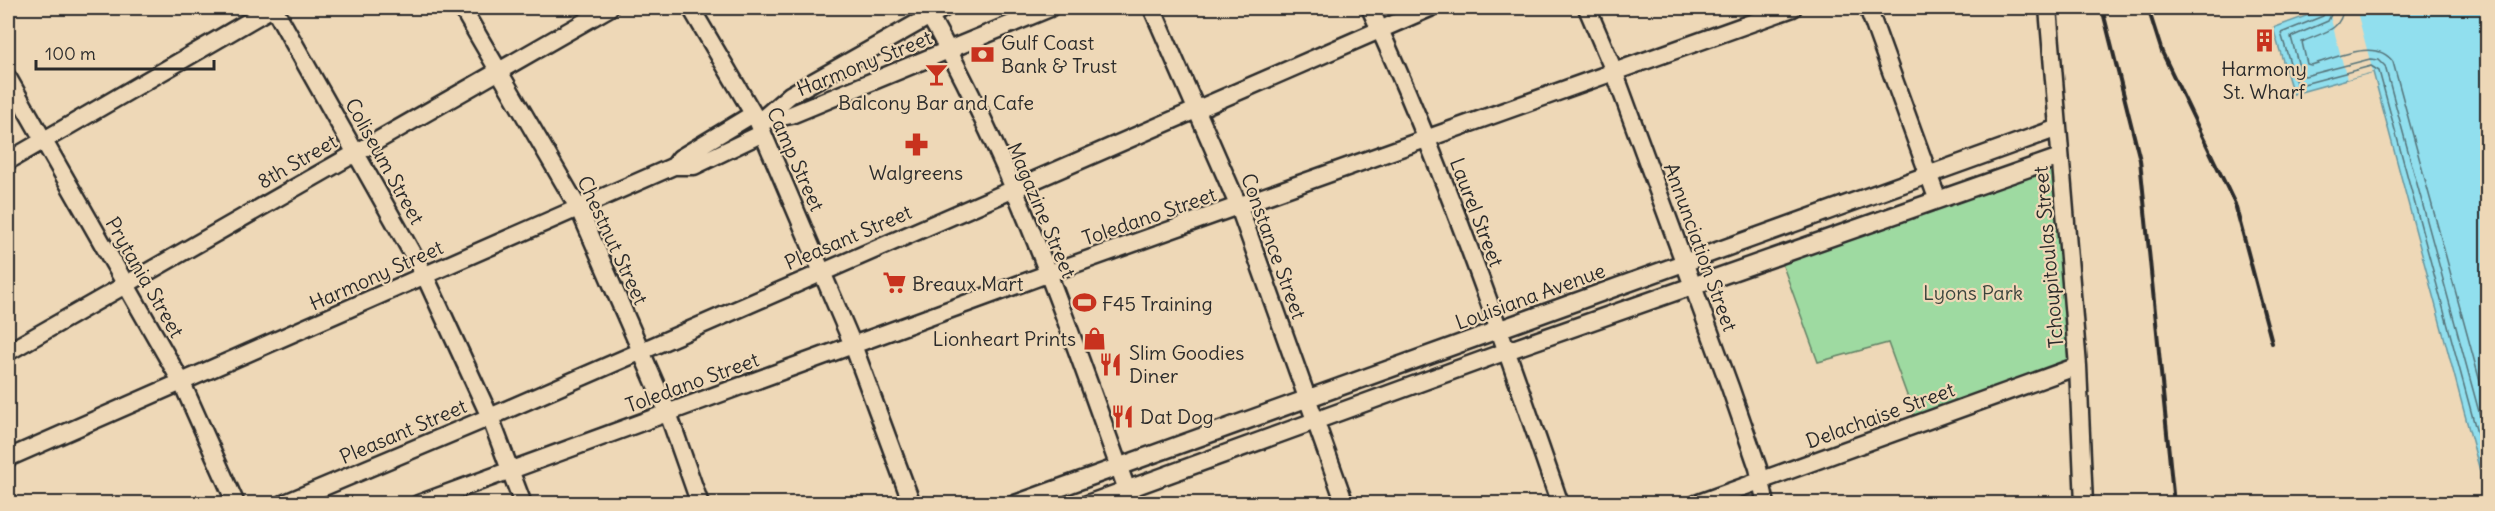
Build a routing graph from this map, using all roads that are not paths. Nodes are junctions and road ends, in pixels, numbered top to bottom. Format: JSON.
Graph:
{"nodes":[{"id":1,"x":273,"y":8,"type":"edge"},
{"id":2,"x":462,"y":8,"type":"edge"},
{"id":3,"x":609,"y":8,"type":"edge"},
{"id":4,"x":692,"y":8,"type":"edge"},
{"id":5,"x":1050,"y":8,"type":"edge"},
{"id":6,"x":1152,"y":8,"type":"edge"},
{"id":7,"x":1370,"y":8,"type":"edge"},
{"id":8,"x":1430,"y":8,"type":"edge"},
{"id":9,"x":1587,"y":8,"type":"edge"},
{"id":10,"x":1792,"y":8,"type":"edge"},
{"id":11,"x":1868,"y":8,"type":"edge"},
{"id":12,"x":2048,"y":8,"type":"edge"},
{"id":13,"x":933,"y":10,"type":"edge"},
{"id":14,"x":1380,"y":29,"type":"junction"},
{"id":15,"x":950,"y":51,"type":"junction"},
{"id":16,"x":497,"y":70,"type":"junction"},
{"id":17,"x":1614,"y":71,"type":"junction"},
{"id":18,"x":8,"y":78,"type":"edge"},
{"id":19,"x":1197,"y":109,"type":"junction"},
{"id":20,"x":758,"y":123,"type":"junction"},
{"id":21,"x":2058,"y":128,"type":"junction"},
{"id":22,"x":1427,"y":139,"type":"junction"},
{"id":23,"x":44,"y":141,"type":"junction"},
{"id":24,"x":355,"y":151,"type":"junction"},
{"id":25,"x":2060,"y":157,"type":"junction"},
{"id":26,"x":8,"y":161,"type":"edge"},
{"id":27,"x":1928,"y":174,"type":"junction"},
{"id":28,"x":1012,"y":189,"type":"junction"},
{"id":29,"x":1937,"y":198,"type":"junction"},
{"id":30,"x":1239,"y":207,"type":"junction"},
{"id":31,"x":579,"y":209,"type":"junction"},
{"id":32,"x":1684,"y":262,"type":"junction"},
{"id":33,"x":823,"y":270,"type":"junction"},
{"id":34,"x":1047,"y":274,"type":"junction"},
{"id":35,"x":425,"y":276,"type":"junction"},
{"id":36,"x":125,"y":285,"type":"junction"},
{"id":37,"x":1693,"y":285,"type":"junction"},
{"id":38,"x":1499,"y":330,"type":"junction"},
{"id":39,"x":853,"y":345,"type":"junction"},
{"id":40,"x":640,"y":351,"type":"junction"},
{"id":41,"x":1507,"y":351,"type":"junction"},
{"id":42,"x":8,"y":352,"type":"edge"},
{"id":43,"x":2078,"y":366,"type":"junction"},
{"id":44,"x":182,"y":383,"type":"junction"},
{"id":45,"x":1308,"y":399,"type":"junction"},
{"id":46,"x":668,"y":413,"type":"junction"},
{"id":47,"x":490,"y":417,"type":"junction"},
{"id":48,"x":1316,"y":420,"type":"junction"},
{"id":49,"x":1211,"y":433,"type":"junction"},
{"id":50,"x":1219,"y":454,"type":"junction"},
{"id":51,"x":8,"y":458,"type":"edge"},
{"id":52,"x":1118,"y":466,"type":"junction"},
{"id":53,"x":511,"y":470,"type":"junction"},
{"id":54,"x":1761,"y":480,"type":"junction"},
{"id":55,"x":1129,"y":496,"type":"edge"},
{"id":56,"x":236,"y":504,"type":"edge"},
{"id":57,"x":283,"y":504,"type":"edge"},
{"id":58,"x":418,"y":504,"type":"edge"},
{"id":59,"x":523,"y":504,"type":"edge"},
{"id":60,"x":700,"y":504,"type":"edge"},
{"id":61,"x":912,"y":504,"type":"edge"},
{"id":62,"x":1015,"y":504,"type":"edge"},
{"id":63,"x":1087,"y":504,"type":"edge"},
{"id":64,"x":1346,"y":504,"type":"edge"},
{"id":65,"x":1560,"y":504,"type":"edge"},
{"id":66,"x":1696,"y":504,"type":"edge"},
{"id":67,"x":1766,"y":504,"type":"edge"},
{"id":68,"x":2084,"y":504,"type":"edge"}],
"edges":[{"from":1,"to":23,"type":"street"},
{"from":1,"to":24,"type":"street","name":"Coliseum Street"},
{"from":2,"to":16,"type":"street","name":"Chestnut Street"},
{"from":3,"to":16,"type":"street","name":"8th Street"},
{"from":4,"to":20,"type":"street","name":"Camp Street"},
{"from":5,"to":15,"type":"street","name":"Harmony Street"},
{"from":6,"to":19,"type":"street","name":"Constance Street"},
{"from":7,"to":14,"type":"street","name":"Laurel Street"},
{"from":8,"to":14,"type":"street","name":"Pleasant Street"},
{"from":9,"to":17,"type":"street","name":"Annunciation Street"},
{"from":10,"to":17,"type":"street","name":"Toledano Street"},
{"from":11,"to":27,"type":"street"},
{"from":12,"to":21,"type":"street","name":"Tchoupitoulas Street"},
{"from":13,"to":15,"type":"street","name":"Magazine Street"},
{"from":13,"to":20,"type":"street"},
{"from":14,"to":19,"type":"street","name":"Pleasant Street"},
{"from":14,"to":22,"type":"street","name":"Laurel Street"},
{"from":15,"to":20,"type":"street","name":"Harmony Street"},
{"from":15,"to":28,"type":"street","name":"Magazine Street"},
{"from":16,"to":24,"type":"street","name":"8th Street"},
{"from":16,"to":31,"type":"street","name":"Chestnut Street"},
{"from":17,"to":22,"type":"street","name":"Toledano Street"},
{"from":17,"to":32,"type":"street","name":"Annunciation Street"},
{"from":18,"to":23,"type":"street","name":"Prytania Street"},
{"from":19,"to":28,"type":"street","name":"Pleasant Street"},
{"from":19,"to":30,"type":"street","name":"Constance Street"},
{"from":20,"to":31,"type":"street","name":"Harmony Street"},
{"from":20,"to":33,"type":"street","name":"Camp Street"},
{"from":21,"to":25,"type":"street","name":"Tchoupitoulas Street"},
{"from":21,"to":27,"type":"street","name":"Louisiana Avenue"},
{"from":22,"to":30,"type":"street","name":"Toledano Street"},
{"from":22,"to":38,"type":"street","name":"Laurel Street"},
{"from":23,"to":26,"type":"street"},
{"from":23,"to":36,"type":"street","name":"Prytania Street"},
{"from":24,"to":35,"type":"street","name":"Coliseum Street"},
{"from":24,"to":36,"type":"street","name":"8th Street"},
{"from":25,"to":29,"type":"street"},
{"from":25,"to":43,"type":"street","name":"Tchoupitoulas Street"},
{"from":27,"to":29,"type":"street"},
{"from":27,"to":32,"type":"street","name":"Louisiana Avenue"},
{"from":28,"to":33,"type":"street","name":"Pleasant Street"},
{"from":28,"to":34,"type":"street","name":"Magazine Street"},
{"from":29,"to":37,"type":"street"},
{"from":30,"to":34,"type":"street","name":"Toledano Street"},
{"from":30,"to":45,"type":"street","name":"Constance Street"},
{"from":31,"to":35,"type":"street","name":"Harmony Street"},
{"from":31,"to":40,"type":"street","name":"Chestnut Street"},
{"from":32,"to":37,"type":"street","name":"Annunciation Street"},
{"from":32,"to":38,"type":"street","name":"Louisiana Avenue"},
{"from":33,"to":39,"type":"street","name":"Camp Street"},
{"from":33,"to":40,"type":"street","name":"Pleasant Street"},
{"from":34,"to":39,"type":"street","name":"Toledano Street"},
{"from":34,"to":52,"type":"street","name":"Magazine Street"},
{"from":35,"to":44,"type":"street","name":"Harmony Street"},
{"from":35,"to":47,"type":"street","name":"Coliseum Street"},
{"from":36,"to":42,"type":"street","name":"8th Street"},
{"from":36,"to":44,"type":"street","name":"Prytania Street"},
{"from":37,"to":41,"type":"street"},
{"from":37,"to":54,"type":"street","name":"Annunciation Street"},
{"from":38,"to":41,"type":"street","name":"Laurel Street"},
{"from":38,"to":45,"type":"street","name":"Louisiana Avenue"},
{"from":39,"to":46,"type":"street","name":"Toledano Street"},
{"from":39,"to":61,"type":"street","name":"Camp Street"},
{"from":40,"to":46,"type":"street","name":"Chestnut Street"},
{"from":40,"to":47,"type":"street","name":"Pleasant Street"},
{"from":41,"to":48,"type":"street"},
{"from":41,"to":65,"type":"street","name":"Laurel Street"},
{"from":43,"to":54,"type":"street","name":"Delachaise Street"},
{"from":43,"to":68,"type":"street","name":"Tchoupitoulas Street"},
{"from":44,"to":51,"type":"street","name":"Harmony Street"},
{"from":44,"to":56,"type":"street","name":"Prytania Street"},
{"from":45,"to":48,"type":"street","name":"Constance Street"},
{"from":45,"to":49,"type":"street","name":"Louisiana Avenue"},
{"from":46,"to":53,"type":"street","name":"Toledano Street"},
{"from":46,"to":60,"type":"street","name":"Chestnut Street"},
{"from":47,"to":53,"type":"street","name":"Coliseum Street"},
{"from":47,"to":57,"type":"street","name":"Pleasant Street"},
{"from":48,"to":50,"type":"street"},
{"from":48,"to":64,"type":"street","name":"Constance Street"},
{"from":49,"to":50,"type":"street"},
{"from":49,"to":52,"type":"street","name":"Louisiana Avenue"},
{"from":50,"to":55,"type":"street"},
{"from":52,"to":55,"type":"street","name":"Magazine Street"},
{"from":52,"to":62,"type":"street","name":"Louisiana Avenue"},
{"from":53,"to":58,"type":"street","name":"Toledano Street"},
{"from":53,"to":59,"type":"street","name":"Coliseum Street"},
{"from":54,"to":66,"type":"street","name":"Delachaise Street"},
{"from":54,"to":67,"type":"street","name":"Annunciation Street"},
{"from":55,"to":63,"type":"street"}]}
